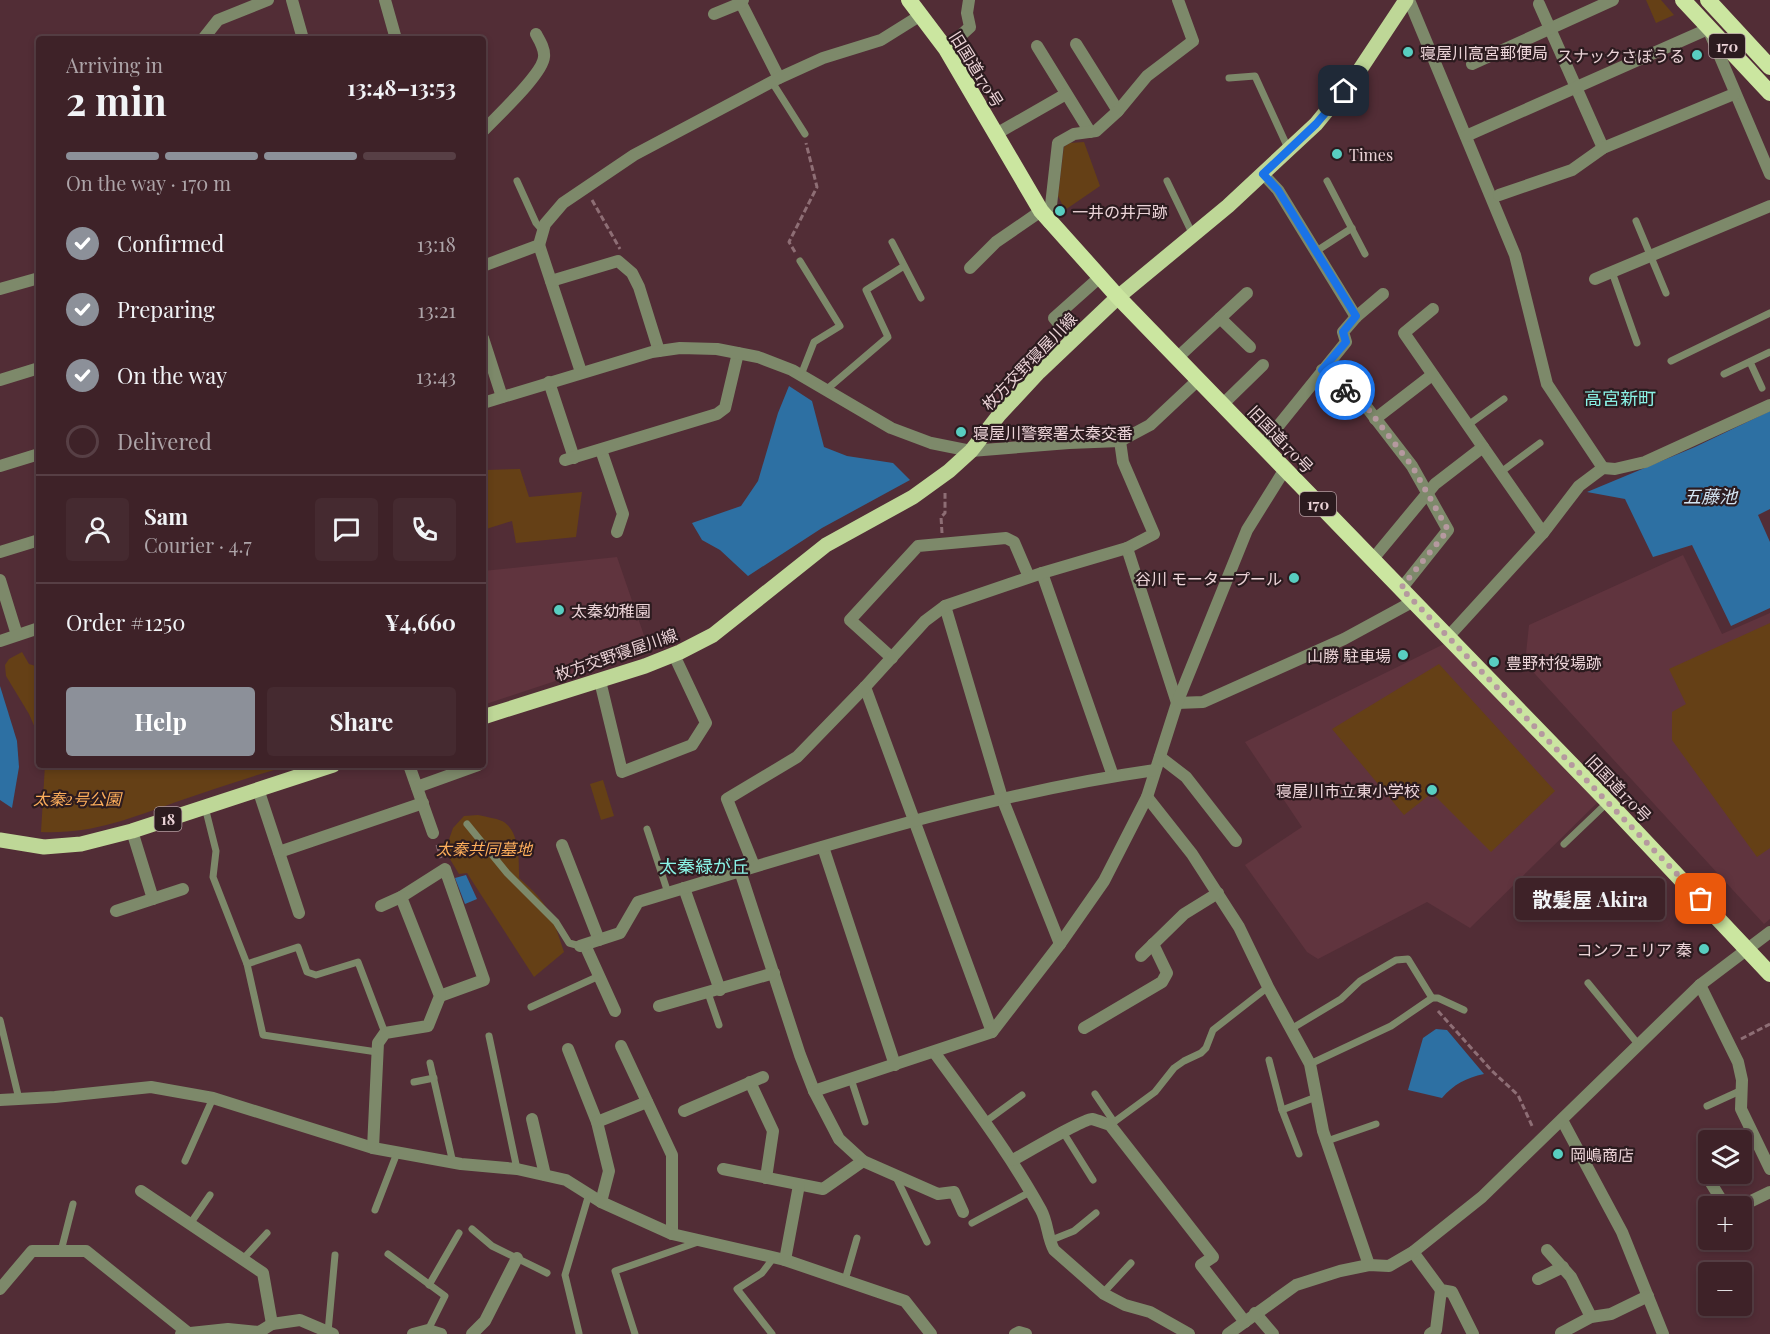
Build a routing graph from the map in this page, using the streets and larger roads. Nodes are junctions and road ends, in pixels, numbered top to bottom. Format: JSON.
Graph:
{"nodes":[{"id":1,"x":266,"y":0,"type":"edge"},
{"id":2,"x":292,"y":0,"type":"edge"},
{"id":3,"x":384,"y":0,"type":"edge"},
{"id":4,"x":909,"y":0,"type":"edge"},
{"id":5,"x":969,"y":0,"type":"edge"},
{"id":6,"x":1178,"y":0,"type":"edge"},
{"id":7,"x":1407,"y":0,"type":"edge"},
{"id":8,"x":1612,"y":0,"type":"edge"},
{"id":9,"x":1683,"y":0,"type":"edge"},
{"id":10,"x":1708,"y":0,"type":"edge"},
{"id":11,"x":742,"y":2,"type":"edge"},
{"id":12,"x":1539,"y":4,"type":"dead end"},
{"id":13,"x":714,"y":14,"type":"dead end"},
{"id":14,"x":921,"y":15,"type":"junction"},
{"id":15,"x":1707,"y":26,"type":"junction"},
{"id":16,"x":1550,"y":29,"type":"junction"},
{"id":17,"x":536,"y":34,"type":"dead end"},
{"id":18,"x":209,"y":36,"type":"edge"},
{"id":19,"x":302,"y":36,"type":"edge"},
{"id":20,"x":395,"y":36,"type":"edge"},
{"id":21,"x":1076,"y":44,"type":"dead end"},
{"id":22,"x":1037,"y":46,"type":"dead end"},
{"id":23,"x":946,"y":50,"type":"junction"},
{"id":24,"x":1472,"y":64,"type":"dead end"},
{"id":25,"x":1770,"y":67,"type":"edge"},
{"id":26,"x":776,"y":80,"type":"junction"},
{"id":27,"x":1576,"y":87,"type":"junction"},
{"id":28,"x":1770,"y":93,"type":"edge"},
{"id":29,"x":1066,"y":94,"type":"junction"},
{"id":30,"x":1734,"y":94,"type":"junction"},
{"id":31,"x":1119,"y":111,"type":"junction"},
{"id":32,"x":486,"y":127,"type":"edge"},
{"id":33,"x":1090,"y":132,"type":"junction"},
{"id":34,"x":996,"y":134,"type":"junction"},
{"id":35,"x":1466,"y":136,"type":"junction"},
{"id":36,"x":1603,"y":148,"type":"junction"},
{"id":37,"x":1263,"y":174,"type":"junction"},
{"id":38,"x":1770,"y":174,"type":"edge"},
{"id":39,"x":1499,"y":195,"type":"dead end"},
{"id":40,"x":1770,"y":206,"type":"edge"},
{"id":41,"x":1045,"y":217,"type":"junction"},
{"id":42,"x":539,"y":245,"type":"junction"},
{"id":43,"x":486,"y":265,"type":"edge"},
{"id":44,"x":970,"y":267,"type":"dead end"},
{"id":45,"x":1100,"y":277,"type":"junction"},
{"id":46,"x":36,"y":279,"type":"edge"},
{"id":47,"x":1595,"y":279,"type":"dead end"},
{"id":48,"x":551,"y":281,"type":"junction"},
{"id":49,"x":0,"y":289,"type":"edge"},
{"id":50,"x":1247,"y":292,"type":"dead end"},
{"id":51,"x":1383,"y":294,"type":"dead end"},
{"id":52,"x":1118,"y":297,"type":"junction"},
{"id":53,"x":1434,"y":309,"type":"dead end"},
{"id":54,"x":1356,"y":316,"type":"junction"},
{"id":55,"x":1220,"y":318,"type":"junction"},
{"id":56,"x":1072,"y":340,"type":"junction"},
{"id":57,"x":486,"y":347,"type":"edge"},
{"id":58,"x":1250,"y":347,"type":"dead end"},
{"id":59,"x":659,"y":351,"type":"junction"},
{"id":60,"x":738,"y":353,"type":"junction"},
{"id":61,"x":1177,"y":358,"type":"junction"},
{"id":62,"x":1263,"y":365,"type":"dead end"},
{"id":63,"x":36,"y":369,"type":"edge"},
{"id":64,"x":1322,"y":370,"type":"junction"},
{"id":65,"x":580,"y":372,"type":"junction"},
{"id":66,"x":1432,"y":375,"type":"junction"},
{"id":67,"x":0,"y":380,"type":"edge"},
{"id":68,"x":1198,"y":380,"type":"junction"},
{"id":69,"x":549,"y":382,"type":"junction"},
{"id":70,"x":502,"y":397,"type":"junction"},
{"id":71,"x":486,"y":401,"type":"edge"},
{"id":72,"x":1223,"y":404,"type":"junction"},
{"id":73,"x":1770,"y":405,"type":"edge"},
{"id":74,"x":1375,"y":419,"type":"junction"},
{"id":75,"x":1120,"y":441,"type":"junction"},
{"id":76,"x":1262,"y":446,"type":"junction"},
{"id":77,"x":1483,"y":447,"type":"junction"},
{"id":78,"x":601,"y":450,"type":"junction"},
{"id":79,"x":971,"y":451,"type":"junction"},
{"id":80,"x":36,"y":455,"type":"edge"},
{"id":81,"x":0,"y":466,"type":"edge"},
{"id":82,"x":1603,"y":468,"type":"junction"},
{"id":83,"x":1285,"y":469,"type":"junction"},
{"id":84,"x":1428,"y":493,"type":"junction"},
{"id":85,"x":617,"y":532,"type":"dead end"},
{"id":86,"x":1543,"y":533,"type":"junction"},
{"id":87,"x":36,"y":541,"type":"edge"},
{"id":88,"x":1127,"y":548,"type":"junction"},
{"id":89,"x":0,"y":552,"type":"edge"},
{"id":90,"x":1372,"y":560,"type":"junction"},
{"id":91,"x":1042,"y":573,"type":"junction"},
{"id":92,"x":1029,"y":577,"type":"junction"},
{"id":93,"x":0,"y":580,"type":"edge"},
{"id":94,"x":1401,"y":588,"type":"junction"},
{"id":95,"x":1412,"y":602,"type":"junction"},
{"id":96,"x":945,"y":606,"type":"junction"},
{"id":97,"x":36,"y":629,"type":"edge"},
{"id":98,"x":17,"y":635,"type":"junction"},
{"id":99,"x":1448,"y":637,"type":"junction"},
{"id":100,"x":0,"y":641,"type":"edge"},
{"id":101,"x":674,"y":655,"type":"junction"},
{"id":102,"x":891,"y":658,"type":"junction"},
{"id":103,"x":600,"y":681,"type":"junction"},
{"id":104,"x":865,"y":687,"type":"junction"},
{"id":105,"x":1177,"y":703,"type":"junction"},
{"id":106,"x":486,"y":716,"type":"edge"},
{"id":107,"x":1160,"y":757,"type":"junction"},
{"id":108,"x":324,"y":768,"type":"edge"},
{"id":109,"x":410,"y":768,"type":"edge"},
{"id":110,"x":469,"y":768,"type":"edge"},
{"id":111,"x":1155,"y":770,"type":"junction"},
{"id":112,"x":1113,"y":776,"type":"junction"},
{"id":113,"x":417,"y":787,"type":"junction"},
{"id":114,"x":258,"y":789,"type":"junction"},
{"id":115,"x":1147,"y":797,"type":"junction"},
{"id":116,"x":1002,"y":798,"type":"junction"},
{"id":117,"x":423,"y":803,"type":"junction"},
{"id":118,"x":916,"y":821,"type":"junction"},
{"id":119,"x":132,"y":831,"type":"junction"},
{"id":120,"x":433,"y":832,"type":"road end"},
{"id":121,"x":0,"y":840,"type":"edge"},
{"id":122,"x":1236,"y":841,"type":"dead end"},
{"id":123,"x":562,"y":845,"type":"dead end"},
{"id":124,"x":823,"y":847,"type":"junction"},
{"id":125,"x":279,"y":852,"type":"junction"},
{"id":126,"x":754,"y":866,"type":"junction"},
{"id":127,"x":740,"y":871,"type":"junction"},
{"id":128,"x":684,"y":888,"type":"junction"},
{"id":129,"x":183,"y":889,"type":"dead end"},
{"id":130,"x":1218,"y":893,"type":"junction"},
{"id":131,"x":401,"y":897,"type":"junction"},
{"id":132,"x":153,"y":899,"type":"junction"},
{"id":133,"x":381,"y":906,"type":"dead end"},
{"id":134,"x":116,"y":911,"type":"dead end"},
{"id":135,"x":299,"y":913,"type":"dead end"},
{"id":136,"x":1770,"y":932,"type":"edge"},
{"id":137,"x":599,"y":940,"type":"junction"},
{"id":138,"x":1060,"y":944,"type":"junction"},
{"id":139,"x":1154,"y":944,"type":"junction"},
{"id":140,"x":1747,"y":948,"type":"junction"},
{"id":141,"x":1142,"y":956,"type":"dead end"},
{"id":142,"x":774,"y":973,"type":"junction"},
{"id":143,"x":1770,"y":974,"type":"edge"},
{"id":144,"x":1700,"y":985,"type":"junction"},
{"id":145,"x":714,"y":991,"type":"junction"},
{"id":146,"x":440,"y":996,"type":"junction"},
{"id":147,"x":659,"y":1006,"type":"dead end"},
{"id":148,"x":615,"y":1011,"type":"dead end"},
{"id":149,"x":1084,"y":1028,"type":"dead end"},
{"id":150,"x":992,"y":1032,"type":"junction"},
{"id":151,"x":621,"y":1046,"type":"dead end"},
{"id":152,"x":568,"y":1049,"type":"dead end"},
{"id":153,"x":934,"y":1052,"type":"junction"},
{"id":154,"x":895,"y":1065,"type":"junction"},
{"id":155,"x":763,"y":1077,"type":"dead end"},
{"id":156,"x":750,"y":1082,"type":"junction"},
{"id":157,"x":814,"y":1091,"type":"junction"},
{"id":158,"x":0,"y":1100,"type":"edge"},
{"id":159,"x":647,"y":1102,"type":"junction"},
{"id":160,"x":684,"y":1112,"type":"dead end"},
{"id":161,"x":532,"y":1119,"type":"dead end"},
{"id":162,"x":1562,"y":1120,"type":"junction"},
{"id":163,"x":597,"y":1122,"type":"junction"},
{"id":164,"x":373,"y":1149,"type":"junction"},
{"id":165,"x":1013,"y":1160,"type":"junction"},
{"id":166,"x":864,"y":1161,"type":"junction"},
{"id":167,"x":723,"y":1169,"type":"dead end"},
{"id":168,"x":1770,"y":1169,"type":"edge"},
{"id":169,"x":545,"y":1175,"type":"junction"},
{"id":170,"x":766,"y":1178,"type":"junction"},
{"id":171,"x":799,"y":1185,"type":"junction"},
{"id":172,"x":141,"y":1191,"type":"dead end"},
{"id":173,"x":1770,"y":1192,"type":"edge"},
{"id":174,"x":1752,"y":1201,"type":"edge"},
{"id":175,"x":601,"y":1202,"type":"junction"},
{"id":176,"x":963,"y":1212,"type":"dead end"},
{"id":177,"x":672,"y":1234,"type":"junction"},
{"id":178,"x":1547,"y":1250,"type":"dead end"},
{"id":179,"x":1413,"y":1252,"type":"junction"},
{"id":180,"x":517,"y":1258,"type":"road end"},
{"id":181,"x":779,"y":1258,"type":"junction"},
{"id":182,"x":1369,"y":1265,"type":"junction"},
{"id":183,"x":1563,"y":1267,"type":"junction"},
{"id":184,"x":1538,"y":1279,"type":"dead end"},
{"id":185,"x":1,"y":1286,"type":"edge"},
{"id":186,"x":1441,"y":1290,"type":"junction"},
{"id":187,"x":1648,"y":1296,"type":"junction"},
{"id":188,"x":1256,"y":1313,"type":"junction"},
{"id":189,"x":1591,"y":1317,"type":"junction"},
{"id":190,"x":1245,"y":1322,"type":"junction"},
{"id":191,"x":272,"y":1324,"type":"junction"},
{"id":192,"x":229,"y":1331,"type":"edge"},
{"id":193,"x":184,"y":1333,"type":"edge"},
{"id":194,"x":331,"y":1333,"type":"edge"},
{"id":195,"x":1561,"y":1333,"type":"edge"},
{"id":196,"x":413,"y":1334,"type":"edge"},
{"id":197,"x":441,"y":1334,"type":"edge"},
{"id":198,"x":472,"y":1334,"type":"edge"},
{"id":199,"x":931,"y":1334,"type":"edge"},
{"id":200,"x":1015,"y":1334,"type":"edge"},
{"id":201,"x":1026,"y":1334,"type":"edge"},
{"id":202,"x":1189,"y":1334,"type":"edge"},
{"id":203,"x":1228,"y":1334,"type":"edge"},
{"id":204,"x":1273,"y":1334,"type":"edge"},
{"id":205,"x":1430,"y":1334,"type":"edge"},
{"id":206,"x":1473,"y":1334,"type":"edge"},
{"id":207,"x":1663,"y":1334,"type":"edge"}],
"edges":[{"from":1,"to":18,"type":"street"},
{"from":2,"to":19,"type":"street"},
{"from":3,"to":20,"type":"street"},
{"from":4,"to":14,"type":"highway","name":"旧国道170号","number":"170"},
{"from":5,"to":23,"type":"street"},
{"from":6,"to":31,"type":"street"},
{"from":7,"to":35,"type":"street"},
{"from":7,"to":37,"type":"main road","name":"枚方交野寝屋川線"},
{"from":8,"to":16,"type":"street"},
{"from":9,"to":15,"type":"highway","number":"170"},
{"from":10,"to":25,"type":"highway","number":"170"},
{"from":11,"to":13,"type":"street"},
{"from":11,"to":26,"type":"street"},
{"from":12,"to":16,"type":"street"},
{"from":14,"to":23,"type":"highway","name":"旧国道170号","number":"170"},
{"from":14,"to":26,"type":"street"},
{"from":15,"to":27,"type":"street"},
{"from":15,"to":28,"type":"highway","number":"170"},
{"from":15,"to":30,"type":"street"},
{"from":16,"to":24,"type":"street"},
{"from":16,"to":27,"type":"street"},
{"from":17,"to":32,"type":"street"},
{"from":21,"to":31,"type":"street"},
{"from":22,"to":29,"type":"street"},
{"from":23,"to":34,"type":"highway","name":"旧国道170号","number":"170"},
{"from":26,"to":42,"type":"street"},
{"from":27,"to":35,"type":"street"},
{"from":27,"to":36,"type":"street"},
{"from":29,"to":33,"type":"street"},
{"from":29,"to":34,"type":"street"},
{"from":30,"to":36,"type":"street"},
{"from":30,"to":38,"type":"street"},
{"from":31,"to":33,"type":"street"},
{"from":33,"to":41,"type":"street"},
{"from":34,"to":41,"type":"highway","name":"旧国道170号","number":"170"},
{"from":35,"to":82,"type":"street"},
{"from":36,"to":39,"type":"street"},
{"from":37,"to":52,"type":"main road","name":"枚方交野寝屋川線"},
{"from":37,"to":54,"type":"street"},
{"from":40,"to":47,"type":"street"},
{"from":41,"to":44,"type":"street"},
{"from":41,"to":45,"type":"highway","name":"旧国道170号","number":"170"},
{"from":42,"to":43,"type":"street"},
{"from":42,"to":48,"type":"street"},
{"from":45,"to":52,"type":"highway","name":"旧国道170号","number":"170"},
{"from":45,"to":56,"type":"street"},
{"from":46,"to":49,"type":"street"},
{"from":48,"to":59,"type":"street"},
{"from":48,"to":65,"type":"street"},
{"from":50,"to":55,"type":"street"},
{"from":51,"to":54,"type":"street"},
{"from":52,"to":56,"type":"main road","name":"枚方交野寝屋川線"},
{"from":52,"to":61,"type":"highway","name":"旧国道170号","number":"170"},
{"from":53,"to":66,"type":"street"},
{"from":54,"to":64,"type":"street"},
{"from":55,"to":58,"type":"street"},
{"from":55,"to":61,"type":"street"},
{"from":56,"to":79,"type":"main road","name":"枚方交野寝屋川線"},
{"from":57,"to":70,"type":"street"},
{"from":59,"to":60,"type":"street"},
{"from":59,"to":65,"type":"street"},
{"from":60,"to":78,"type":"street"},
{"from":60,"to":79,"type":"street"},
{"from":61,"to":68,"type":"highway","name":"旧国道170号","number":"170"},
{"from":62,"to":72,"type":"street"},
{"from":63,"to":67,"type":"street"},
{"from":64,"to":74,"type":"street"},
{"from":64,"to":76,"type":"street"},
{"from":65,"to":69,"type":"street"},
{"from":66,"to":74,"type":"street"},
{"from":66,"to":77,"type":"street"},
{"from":68,"to":72,"type":"highway","name":"旧国道170号","number":"170"},
{"from":68,"to":75,"type":"street"},
{"from":69,"to":70,"type":"street"},
{"from":69,"to":78,"type":"street"},
{"from":70,"to":71,"type":"street"},
{"from":72,"to":76,"type":"highway","name":"旧国道170号","number":"170"},
{"from":73,"to":82,"type":"street"},
{"from":74,"to":84,"type":"street"},
{"from":75,"to":79,"type":"street"},
{"from":75,"to":88,"type":"street"},
{"from":76,"to":83,"type":"highway","name":"旧国道170号","number":"170"},
{"from":77,"to":84,"type":"street"},
{"from":77,"to":86,"type":"street"},
{"from":78,"to":85,"type":"street"},
{"from":79,"to":101,"type":"main road","name":"枚方交野寝屋川線"},
{"from":80,"to":81,"type":"street"},
{"from":82,"to":86,"type":"street"},
{"from":83,"to":90,"type":"highway","name":"旧国道170号","number":"170"},
{"from":83,"to":105,"type":"street"},
{"from":84,"to":90,"type":"street"},
{"from":84,"to":94,"type":"street"},
{"from":86,"to":99,"type":"street"},
{"from":87,"to":89,"type":"street"},
{"from":88,"to":91,"type":"street"},
{"from":88,"to":105,"type":"street"},
{"from":90,"to":94,"type":"highway","name":"旧国道170号","number":"170"},
{"from":91,"to":92,"type":"street"},
{"from":91,"to":112,"type":"street"},
{"from":92,"to":96,"type":"street"},
{"from":92,"to":102,"type":"street"},
{"from":93,"to":98,"type":"street"},
{"from":94,"to":95,"type":"highway","name":"旧国道170号","number":"170"},
{"from":95,"to":99,"type":"highway","name":"旧国道170号","number":"170"},
{"from":95,"to":105,"type":"street"},
{"from":96,"to":102,"type":"street"},
{"from":96,"to":116,"type":"street"},
{"from":97,"to":98,"type":"street"},
{"from":98,"to":100,"type":"street"},
{"from":99,"to":140,"type":"highway","name":"旧国道170号","number":"170"},
{"from":101,"to":103,"type":"main road","name":"枚方交野寝屋川線"},
{"from":101,"to":103,"type":"street"},
{"from":102,"to":104,"type":"street"},
{"from":103,"to":106,"type":"main road","name":"枚方交野寝屋川線"},
{"from":104,"to":118,"type":"street"},
{"from":104,"to":126,"type":"street"},
{"from":105,"to":107,"type":"street"},
{"from":107,"to":111,"type":"street"},
{"from":107,"to":122,"type":"street"},
{"from":108,"to":114,"type":"main road","number":"18"},
{"from":109,"to":113,"type":"street"},
{"from":110,"to":113,"type":"street"},
{"from":111,"to":112,"type":"street"},
{"from":111,"to":115,"type":"street"},
{"from":112,"to":116,"type":"street"},
{"from":113,"to":117,"type":"street"},
{"from":114,"to":119,"type":"main road","number":"18"},
{"from":114,"to":125,"type":"street"},
{"from":115,"to":130,"type":"street"},
{"from":115,"to":138,"type":"street"},
{"from":116,"to":118,"type":"street"},
{"from":116,"to":138,"type":"street"},
{"from":117,"to":120,"type":"street"},
{"from":117,"to":125,"type":"street"},
{"from":118,"to":124,"type":"street"},
{"from":118,"to":150,"type":"street"},
{"from":119,"to":121,"type":"main road","number":"18"},
{"from":119,"to":132,"type":"street"},
{"from":123,"to":137,"type":"street"},
{"from":124,"to":126,"type":"street"},
{"from":124,"to":154,"type":"street"},
{"from":125,"to":135,"type":"street"},
{"from":126,"to":127,"type":"street"},
{"from":127,"to":128,"type":"street"},
{"from":127,"to":142,"type":"street"},
{"from":128,"to":137,"type":"street"},
{"from":128,"to":145,"type":"street"},
{"from":129,"to":132,"type":"street"},
{"from":130,"to":139,"type":"street"},
{"from":130,"to":182,"type":"street"},
{"from":131,"to":133,"type":"street"},
{"from":131,"to":146,"type":"street"},
{"from":131,"to":146,"type":"street"},
{"from":132,"to":134,"type":"street"},
{"from":136,"to":140,"type":"street"},
{"from":137,"to":148,"type":"street"},
{"from":138,"to":150,"type":"street"},
{"from":139,"to":141,"type":"street"},
{"from":139,"to":149,"type":"street"},
{"from":140,"to":143,"type":"highway","name":"旧国道170号","number":"170"},
{"from":140,"to":144,"type":"street"},
{"from":142,"to":145,"type":"street"},
{"from":142,"to":157,"type":"street"},
{"from":144,"to":162,"type":"street"},
{"from":144,"to":168,"type":"street"},
{"from":145,"to":147,"type":"street"},
{"from":146,"to":164,"type":"street"},
{"from":150,"to":153,"type":"street"},
{"from":151,"to":159,"type":"street"},
{"from":152,"to":163,"type":"street"},
{"from":153,"to":154,"type":"street"},
{"from":153,"to":165,"type":"street"},
{"from":154,"to":157,"type":"street"},
{"from":155,"to":156,"type":"street"},
{"from":156,"to":160,"type":"street"},
{"from":156,"to":170,"type":"street"},
{"from":157,"to":166,"type":"street"},
{"from":158,"to":164,"type":"street"},
{"from":159,"to":163,"type":"street"},
{"from":159,"to":177,"type":"street"},
{"from":161,"to":169,"type":"street"},
{"from":162,"to":179,"type":"street"},
{"from":162,"to":187,"type":"street"},
{"from":163,"to":175,"type":"street"},
{"from":164,"to":169,"type":"street"},
{"from":165,"to":190,"type":"street"},
{"from":165,"to":202,"type":"street"},
{"from":166,"to":171,"type":"street"},
{"from":166,"to":176,"type":"street"},
{"from":167,"to":170,"type":"street"},
{"from":169,"to":175,"type":"street"},
{"from":170,"to":171,"type":"street"},
{"from":171,"to":181,"type":"street"},
{"from":172,"to":191,"type":"street"},
{"from":173,"to":174,"type":"street"},
{"from":175,"to":177,"type":"street"},
{"from":177,"to":181,"type":"street"},
{"from":178,"to":183,"type":"street"},
{"from":179,"to":182,"type":"street"},
{"from":179,"to":186,"type":"street"},
{"from":180,"to":198,"type":"street"},
{"from":181,"to":199,"type":"street"},
{"from":182,"to":188,"type":"street"},
{"from":183,"to":184,"type":"street"},
{"from":183,"to":189,"type":"street"},
{"from":185,"to":193,"type":"street"},
{"from":186,"to":205,"type":"street"},
{"from":186,"to":206,"type":"street"},
{"from":187,"to":189,"type":"street"},
{"from":187,"to":207,"type":"street"},
{"from":188,"to":190,"type":"street"},
{"from":188,"to":204,"type":"street"},
{"from":189,"to":195,"type":"street"},
{"from":190,"to":203,"type":"street"},
{"from":191,"to":192,"type":"street"},
{"from":191,"to":194,"type":"street"},
{"from":192,"to":193,"type":"street"},
{"from":196,"to":197,"type":"street"},
{"from":200,"to":201,"type":"street"}]}
